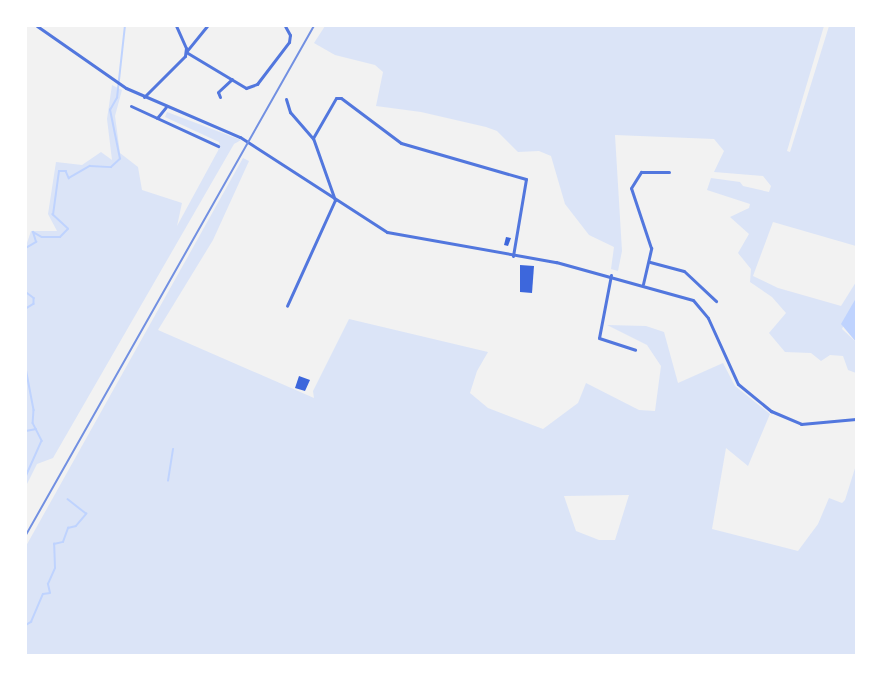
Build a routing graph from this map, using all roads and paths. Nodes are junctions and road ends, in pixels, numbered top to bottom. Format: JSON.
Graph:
{"nodes":[{"id":1,"x":37,"y":26,"type":"edge"},
{"id":2,"x":176,"y":26,"type":"edge"},
{"id":3,"x":207,"y":26,"type":"edge"},
{"id":4,"x":285,"y":26,"type":"edge"},
{"id":5,"x":186,"y":52,"type":"junction"},
{"id":6,"x":232,"y":79,"type":"junction"},
{"id":7,"x":144,"y":97,"type":"junction"},
{"id":8,"x":220,"y":97,"type":"dead end"},
{"id":9,"x":286,"y":99,"type":"dead end"},
{"id":10,"x":131,"y":106,"type":"dead end"},
{"id":11,"x":166,"y":107,"type":"junction"},
{"id":12,"x":157,"y":118,"type":"junction"},
{"id":13,"x":313,"y":138,"type":"junction"},
{"id":14,"x":218,"y":146,"type":"dead end"},
{"id":15,"x":669,"y":172,"type":"dead end"},
{"id":16,"x":335,"y":200,"type":"junction"},
{"id":17,"x":513,"y":256,"type":"junction"},
{"id":18,"x":650,"y":262,"type":"junction"},
{"id":19,"x":610,"y":275,"type":"junction"},
{"id":20,"x":644,"y":284,"type":"junction"},
{"id":21,"x":716,"y":301,"type":"dead end"},
{"id":22,"x":287,"y":306,"type":"dead end"},
{"id":23,"x":635,"y":350,"type":"dead end"},
{"id":24,"x":856,"y":419,"type":"edge"}],
"edges":[{"from":1,"to":7,"type":"street"},
{"from":2,"to":5,"type":"street"},
{"from":3,"to":5,"type":"street"},
{"from":4,"to":6,"type":"street"},
{"from":5,"to":6,"type":"street"},
{"from":5,"to":7,"type":"street"},
{"from":6,"to":8,"type":"street"},
{"from":7,"to":11,"type":"street"},
{"from":9,"to":13,"type":"street"},
{"from":10,"to":12,"type":"street"},
{"from":11,"to":12,"type":"street"},
{"from":11,"to":16,"type":"street"},
{"from":12,"to":14,"type":"street"},
{"from":13,"to":16,"type":"street"},
{"from":13,"to":17,"type":"street"},
{"from":15,"to":18,"type":"street"},
{"from":16,"to":17,"type":"street"},
{"from":16,"to":22,"type":"street"},
{"from":17,"to":19,"type":"street"},
{"from":18,"to":20,"type":"street"},
{"from":18,"to":21,"type":"street"},
{"from":19,"to":20,"type":"street"},
{"from":19,"to":23,"type":"street"},
{"from":20,"to":24,"type":"street"}]}
